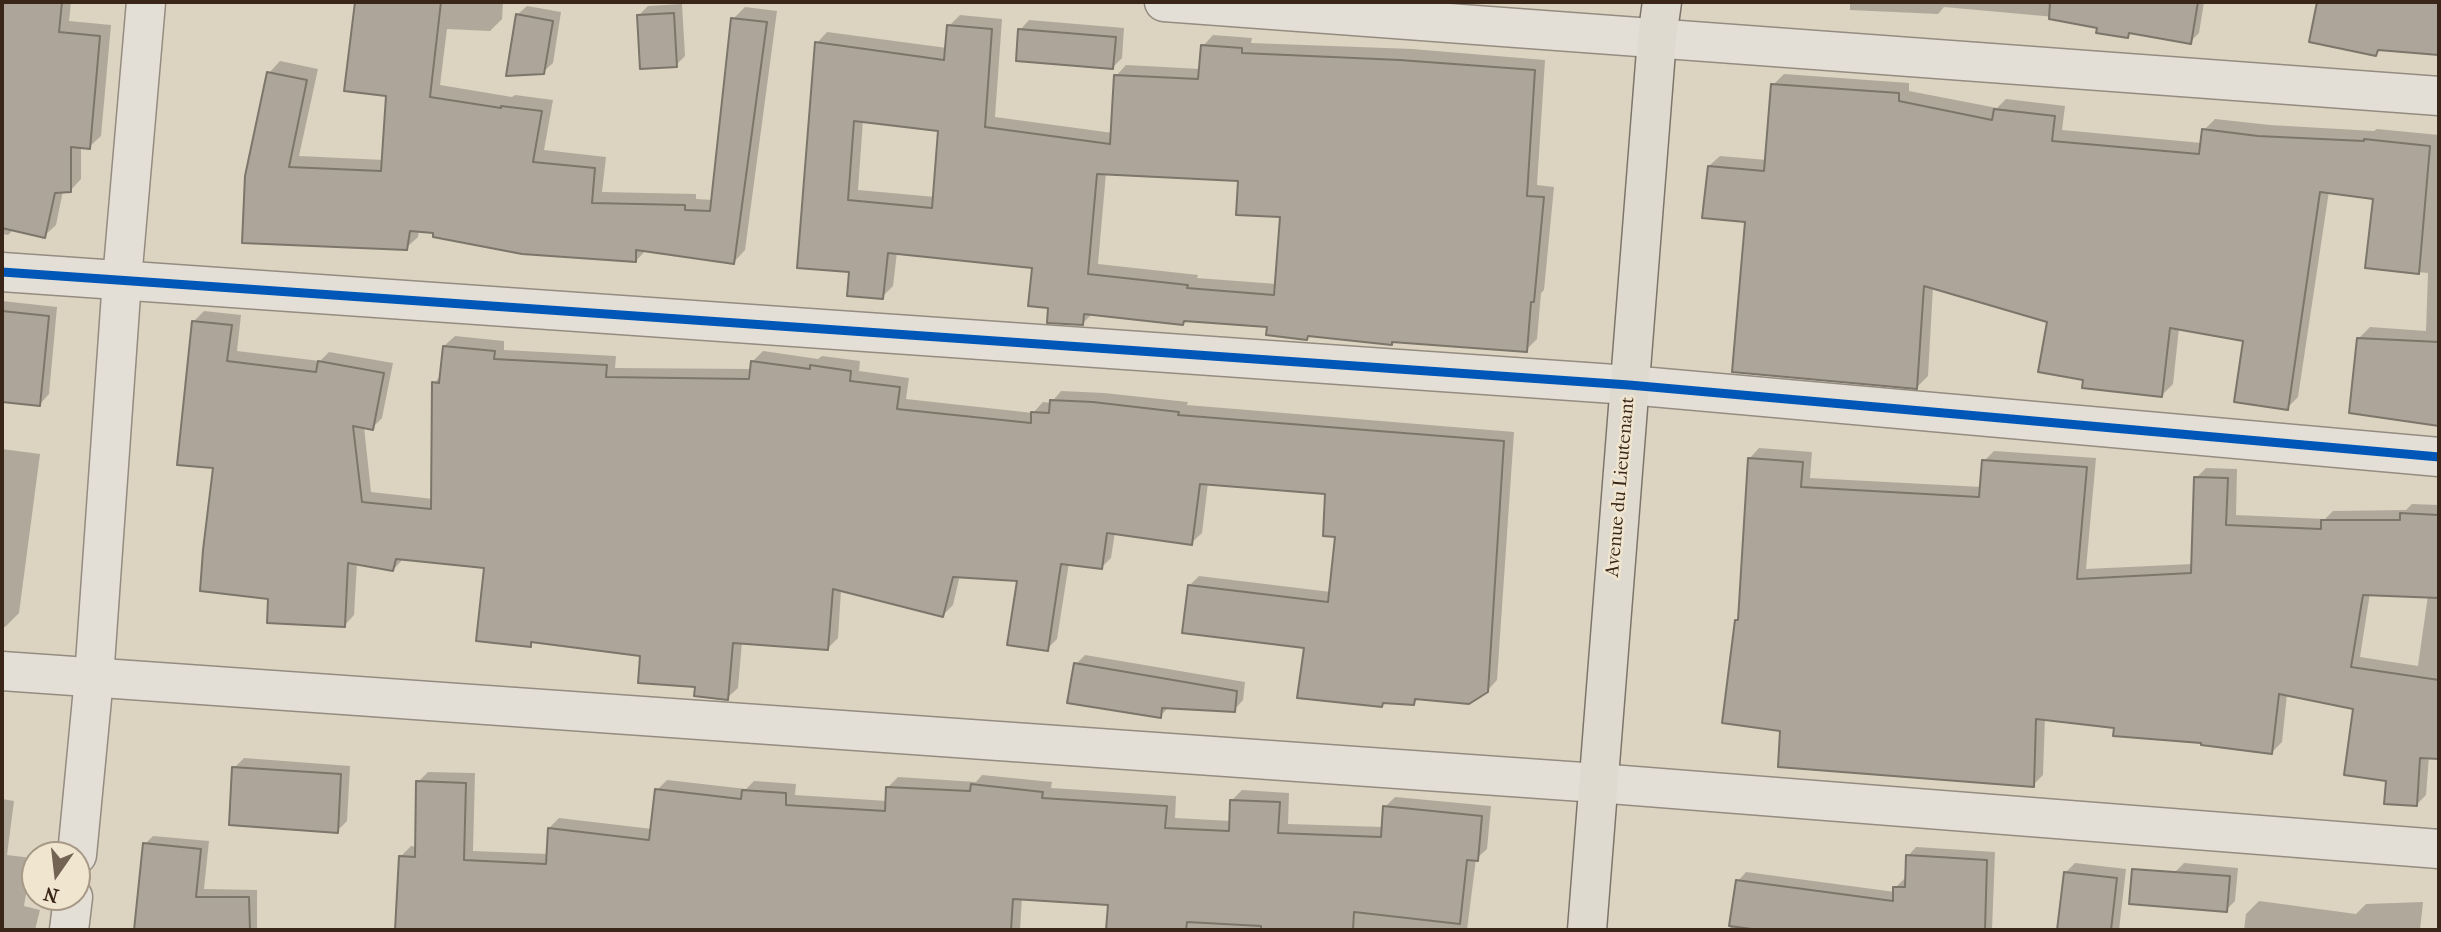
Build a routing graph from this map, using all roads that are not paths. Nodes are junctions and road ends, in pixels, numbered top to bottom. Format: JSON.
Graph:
{"nodes":[{"id":1,"x":146,"y":2,"type":"edge"},
{"id":2,"x":1164,"y":2,"type":"edge"},
{"id":3,"x":1660,"y":20,"type":"edge"},
{"id":4,"x":2439,"y":96,"type":"edge"},
{"id":5,"x":2,"y":272,"type":"edge"},
{"id":6,"x":122,"y":280,"type":"junction"},
{"id":7,"x":1629,"y":385,"type":"junction"},
{"id":8,"x":2439,"y":457,"type":"edge"},
{"id":9,"x":2,"y":671,"type":"edge"},
{"id":10,"x":94,"y":678,"type":"junction"},
{"id":11,"x":1597,"y":783,"type":"junction"},
{"id":12,"x":78,"y":841,"type":"edge"},
{"id":13,"x":2439,"y":849,"type":"edge"},
{"id":14,"x":71,"y":911,"type":"edge"},
{"id":15,"x":69,"y":930,"type":"edge"},
{"id":16,"x":1587,"y":930,"type":"edge"}],
"edges":[{"from":1,"to":6,"type":"street"},
{"from":2,"to":3,"type":"street"},
{"from":3,"to":4,"type":"street"},
{"from":3,"to":7,"type":"main road","name":"Avenue du Lieutenant"},
{"from":5,"to":6,"type":"street"},
{"from":6,"to":7,"type":"street"},
{"from":6,"to":10,"type":"street"},
{"from":7,"to":8,"type":"street"},
{"from":7,"to":11,"type":"main road","name":"Avenue du Lieutenant"},
{"from":9,"to":10,"type":"street"},
{"from":10,"to":11,"type":"street"},
{"from":10,"to":12,"type":"street"},
{"from":11,"to":13,"type":"street"},
{"from":11,"to":16,"type":"main road","name":"Avenue du Lieutenant"},
{"from":14,"to":15,"type":"street"}]}
